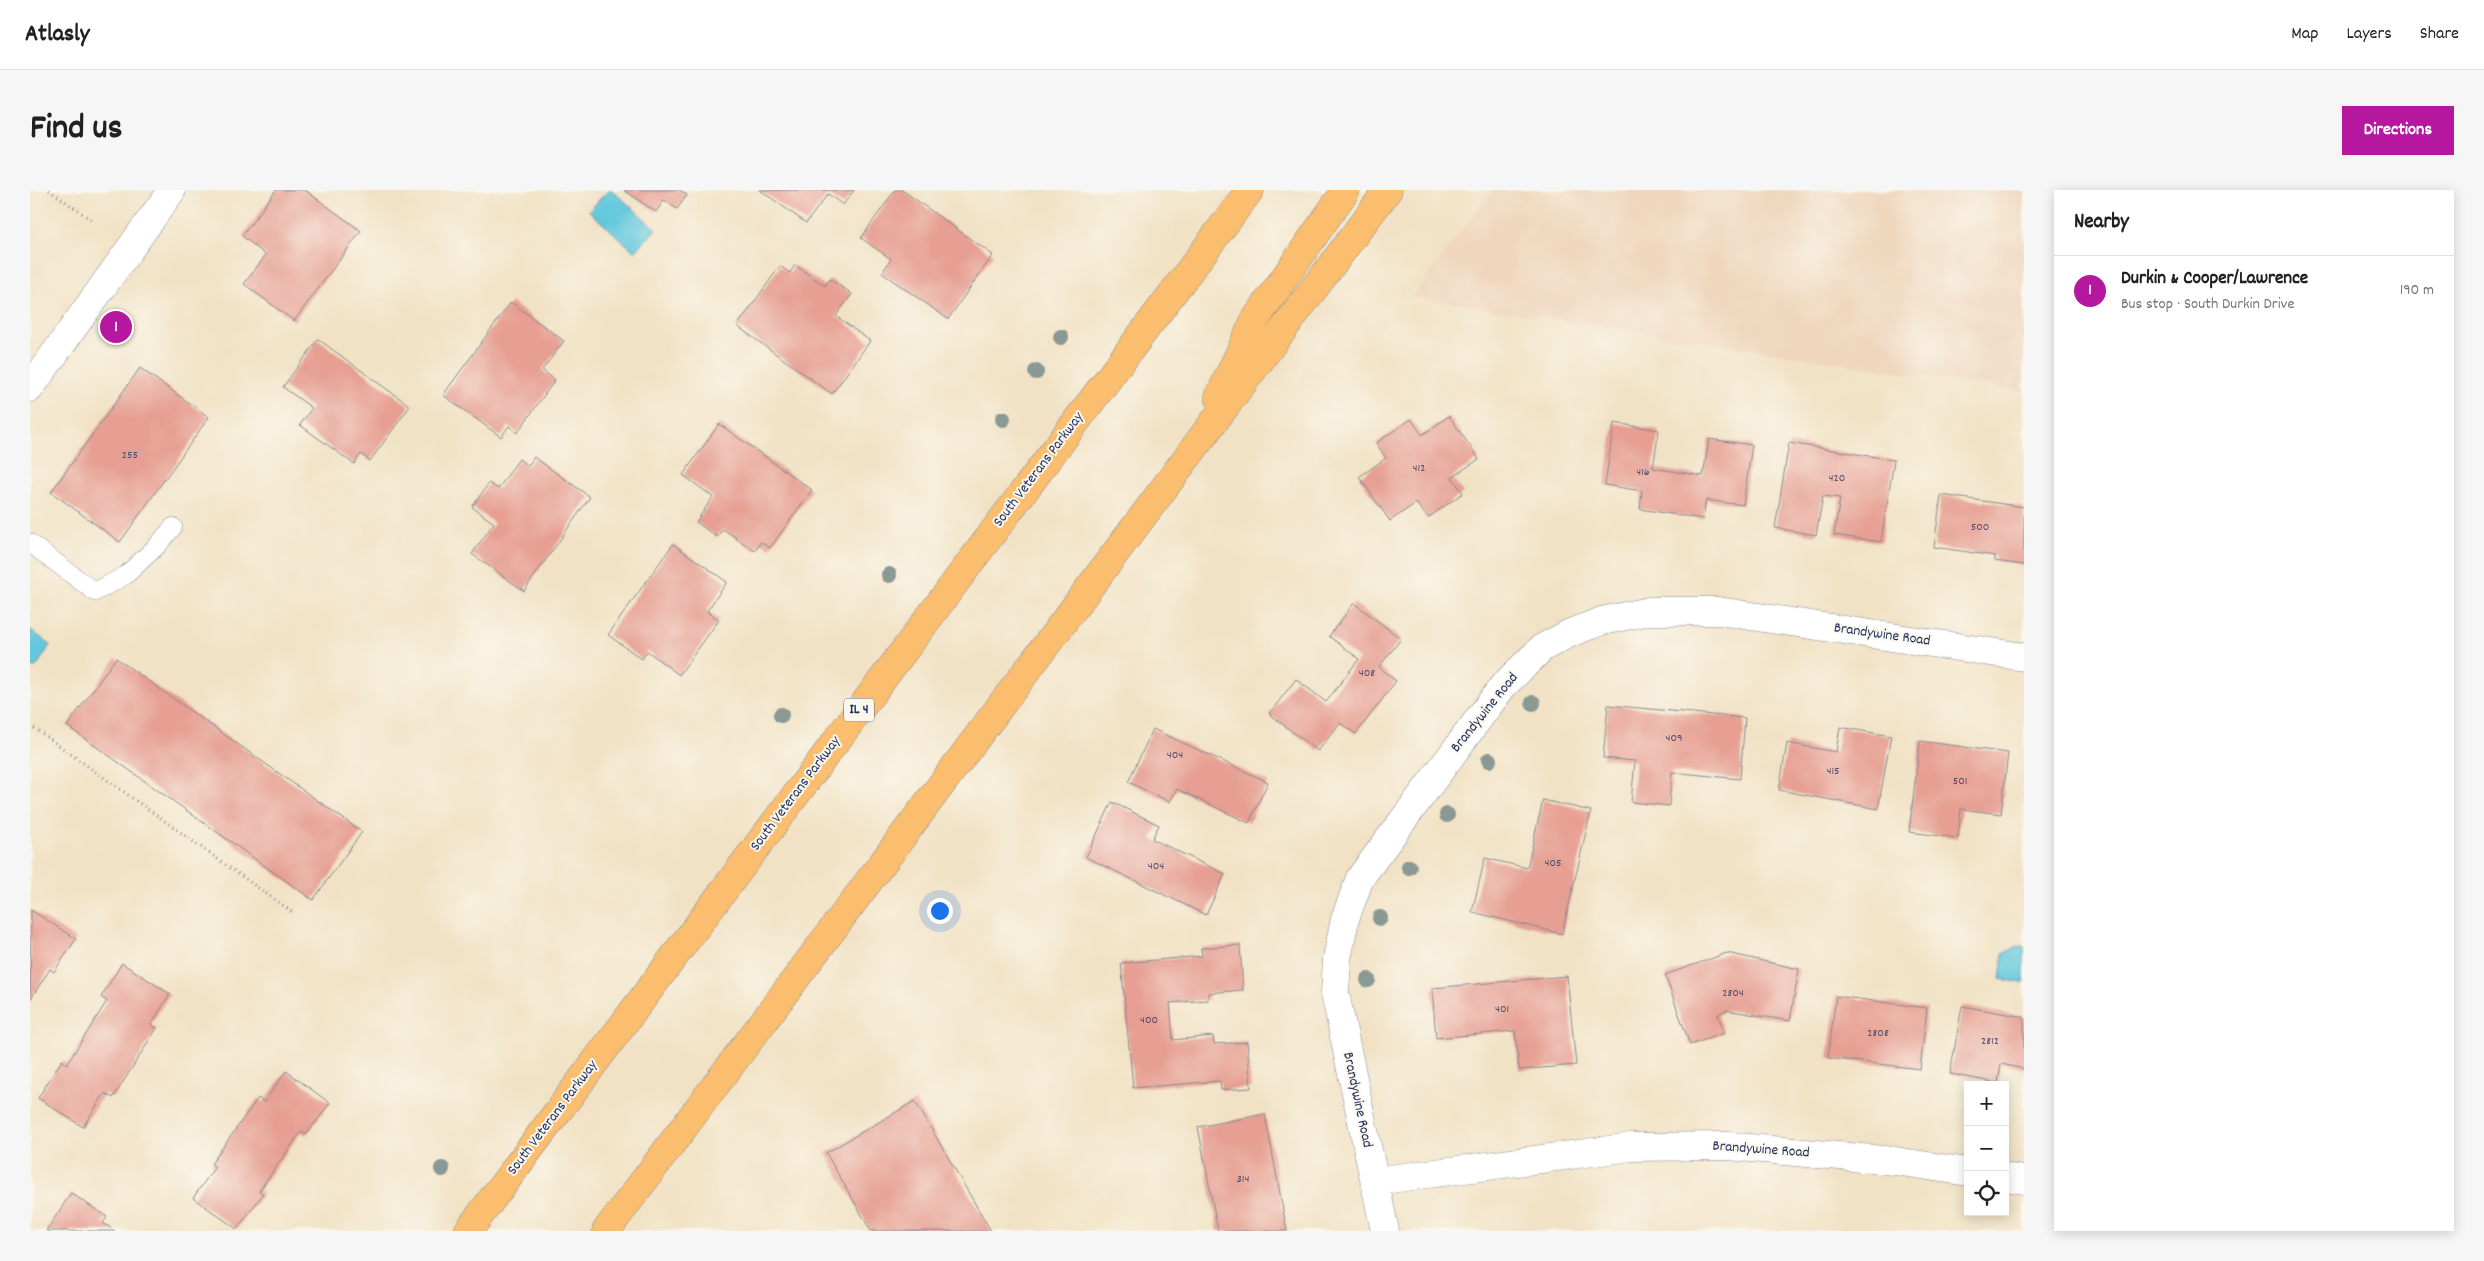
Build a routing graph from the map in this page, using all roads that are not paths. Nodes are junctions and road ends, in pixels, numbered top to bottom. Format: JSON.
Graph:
{"nodes":[{"id":1,"x":172,"y":190,"type":"edge"},
{"id":2,"x":1250,"y":190,"type":"edge"},
{"id":3,"x":1346,"y":190,"type":"edge"},
{"id":4,"x":1388,"y":190,"type":"edge"},
{"id":5,"x":30,"y":388,"type":"edge"},
{"id":6,"x":1195,"y":448,"type":"junction"},
{"id":7,"x":173,"y":527,"type":"dead end"},
{"id":8,"x":30,"y":543,"type":"edge"},
{"id":9,"x":2024,"y":657,"type":"edge"},
{"id":10,"x":1964,"y":1171,"type":"edge"},
{"id":11,"x":2009,"y":1178,"type":"edge"},
{"id":12,"x":2024,"y":1180,"type":"edge"},
{"id":13,"x":1375,"y":1181,"type":"junction"},
{"id":14,"x":468,"y":1231,"type":"edge"},
{"id":15,"x":606,"y":1231,"type":"edge"},
{"id":16,"x":1385,"y":1231,"type":"edge"}],
"edges":[{"from":1,"to":5,"type":"street"},
{"from":2,"to":14,"type":"highway","name":"South Veterans Parkway","number":"IL 4"},
{"from":3,"to":6,"type":"highway"},
{"from":4,"to":6,"type":"highway"},
{"from":6,"to":15,"type":"highway"},
{"from":7,"to":8,"type":"lane"},
{"from":9,"to":13,"type":"street","name":"Brandywine Road"},
{"from":10,"to":13,"type":"street","name":"Brandywine Road"},
{"from":11,"to":12,"type":"street"},
{"from":13,"to":16,"type":"street","name":"Brandywine Road"}]}
